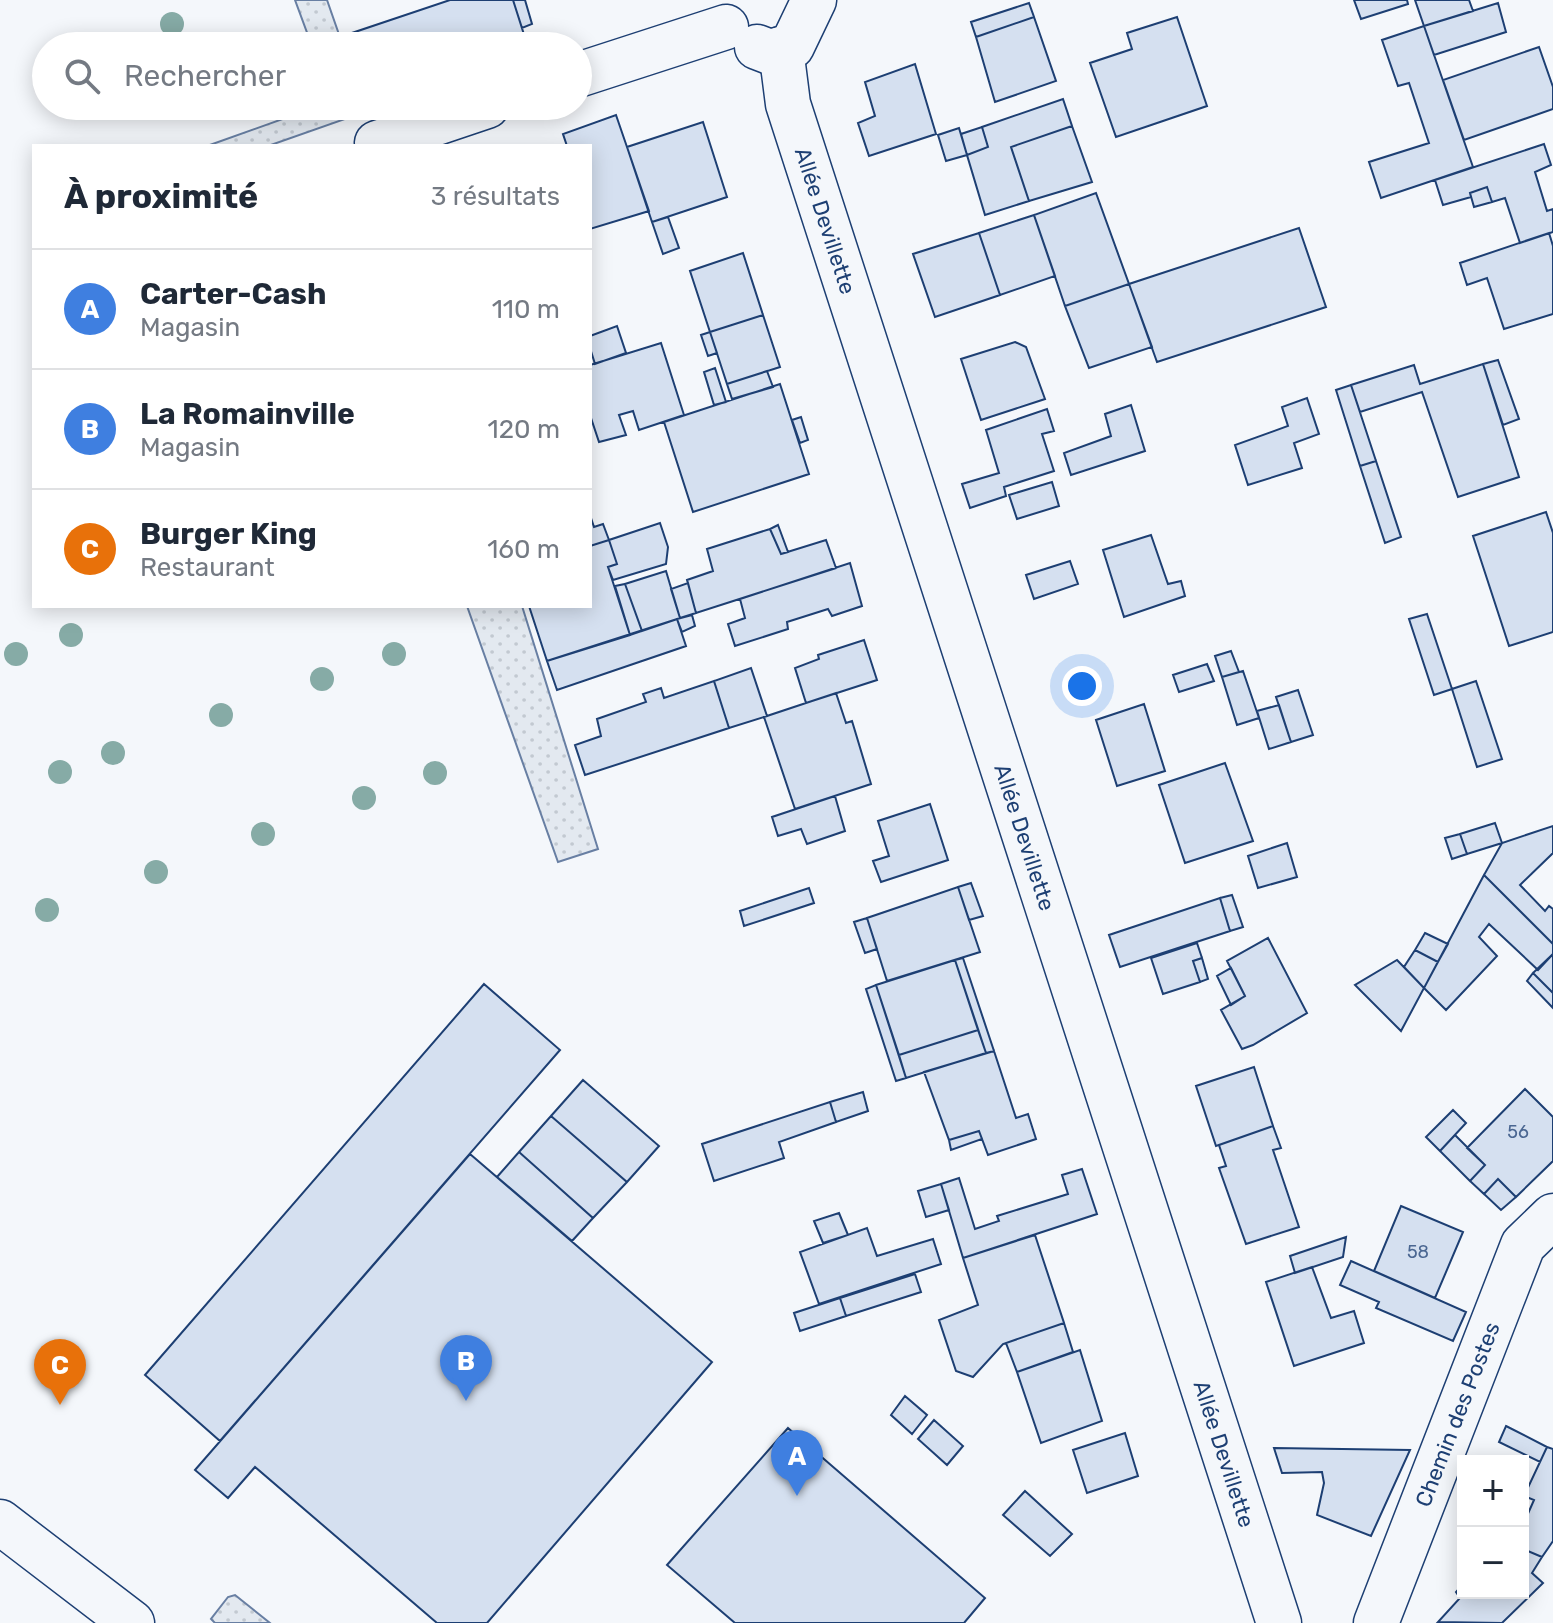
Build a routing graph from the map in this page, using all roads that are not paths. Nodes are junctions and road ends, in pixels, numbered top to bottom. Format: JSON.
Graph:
{"nodes":[{"id":1,"x":814,"y":0,"type":"edge"},
{"id":2,"x":726,"y":14,"type":"edge"},
{"id":3,"x":781,"y":49,"type":"junction"},
{"id":4,"x":592,"y":69,"type":"edge"},
{"id":5,"x":445,"y":120,"type":"edge"},
{"id":6,"x":377,"y":143,"type":"dead end"},
{"id":7,"x":1553,"y":1216,"type":"edge"},
{"id":8,"x":0,"y":1522,"type":"edge"},
{"id":9,"x":132,"y":1623,"type":"edge"},
{"id":10,"x":1279,"y":1623,"type":"edge"},
{"id":11,"x":1376,"y":1623,"type":"edge"}],
"edges":[{"from":1,"to":3,"type":"street"},
{"from":2,"to":3,"type":"street"},
{"from":2,"to":4,"type":"street"},
{"from":3,"to":10,"type":"street","name":"Allée Devillette"},
{"from":5,"to":6,"type":"street"},
{"from":7,"to":11,"type":"street","name":"Chemin des Postes"},
{"from":8,"to":9,"type":"street"}]}
